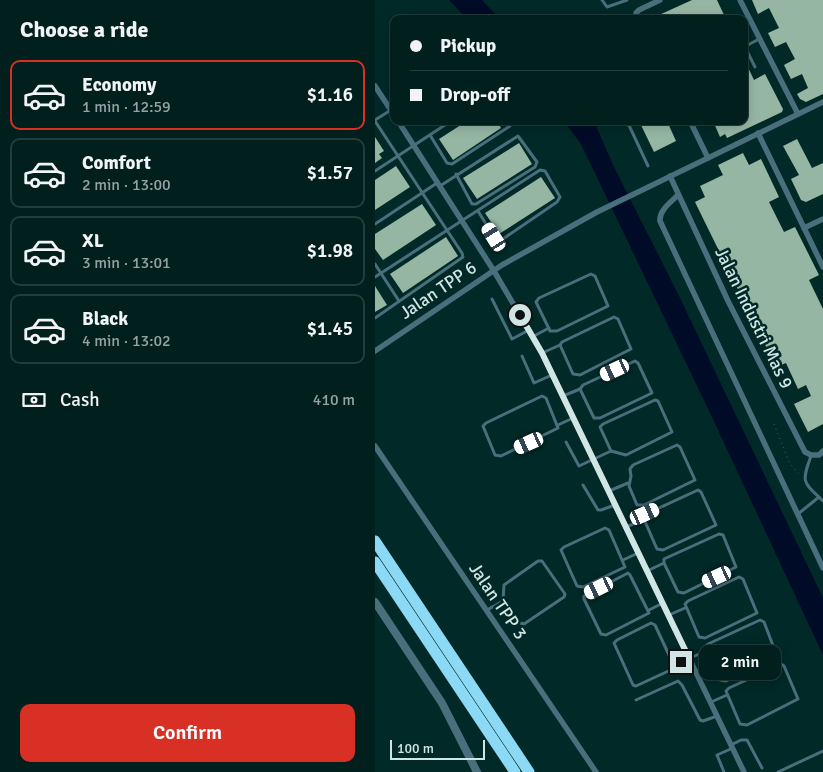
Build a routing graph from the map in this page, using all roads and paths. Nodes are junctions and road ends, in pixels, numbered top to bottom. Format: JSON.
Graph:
{"nodes":[{"id":1,"x":602,"y":0,"type":"edge"},
{"id":2,"x":627,"y":0,"type":"edge"},
{"id":3,"x":661,"y":0,"type":"edge"},
{"id":4,"x":740,"y":0,"type":"edge"},
{"id":5,"x":638,"y":15,"type":"edge"},
{"id":6,"x":748,"y":15,"type":"edge"},
{"id":7,"x":748,"y":16,"type":"edge"},
{"id":8,"x":760,"y":39,"type":"junction"},
{"id":9,"x":748,"y":45,"type":"edge"},
{"id":10,"x":748,"y":54,"type":"edge"},
{"id":11,"x":755,"y":67,"type":"dead end"},
{"id":12,"x":375,"y":86,"type":"edge"},
{"id":13,"x":823,"y":102,"type":"edge"},
{"id":14,"x":390,"y":109,"type":"edge"},
{"id":15,"x":390,"y":113,"type":"edge"},
{"id":16,"x":798,"y":114,"type":"junction"},
{"id":17,"x":375,"y":121,"type":"edge"},
{"id":18,"x":400,"y":125,"type":"edge"},
{"id":19,"x":445,"y":125,"type":"edge"},
{"id":20,"x":509,"y":125,"type":"edge"},
{"id":21,"x":629,"y":125,"type":"edge"},
{"id":22,"x":692,"y":125,"type":"edge"},
{"id":23,"x":758,"y":134,"type":"junction"},
{"id":24,"x":430,"y":136,"type":"junction"},
{"id":25,"x":413,"y":145,"type":"junction"},
{"id":26,"x":398,"y":156,"type":"junction"},
{"id":27,"x":708,"y":158,"type":"junction"},
{"id":28,"x":648,"y":166,"type":"dead end"},
{"id":29,"x":375,"y":170,"type":"edge"},
{"id":30,"x":456,"y":174,"type":"junction"},
{"id":31,"x":670,"y":176,"type":"junction"},
{"id":32,"x":439,"y":184,"type":"junction"},
{"id":33,"x":422,"y":193,"type":"junction"},
{"id":34,"x":678,"y":194,"type":"junction"},
{"id":35,"x":478,"y":211,"type":"junction"},
{"id":36,"x":823,"y":219,"type":"edge"},
{"id":37,"x":462,"y":221,"type":"junction"},
{"id":38,"x":375,"y":224,"type":"edge"},
{"id":39,"x":804,"y":228,"type":"junction"},
{"id":40,"x":447,"y":231,"type":"junction"},
{"id":41,"x":375,"y":264,"type":"edge"},
{"id":42,"x":823,"y":267,"type":"edge"},
{"id":43,"x":494,"y":271,"type":"junction"},
{"id":44,"x":381,"y":273,"type":"junction"},
{"id":45,"x":375,"y":277,"type":"edge"},
{"id":46,"x":492,"y":299,"type":"dead end"},
{"id":47,"x":399,"y":301,"type":"junction"},
{"id":48,"x":375,"y":318,"type":"edge"},
{"id":49,"x":549,"y":328,"type":"junction"},
{"id":50,"x":529,"y":330,"type":"junction"},
{"id":51,"x":533,"y":337,"type":"junction"},
{"id":52,"x":560,"y":345,"type":"junction"},
{"id":53,"x":375,"y":351,"type":"edge"},
{"id":54,"x":542,"y":353,"type":"junction"},
{"id":55,"x":522,"y":356,"type":"dead end"},
{"id":56,"x":552,"y":375,"type":"junction"},
{"id":57,"x":580,"y":389,"type":"junction"},
{"id":58,"x":563,"y":396,"type":"junction"},
{"id":59,"x":573,"y":418,"type":"junction"},
{"id":60,"x":558,"y":424,"type":"junction"},
{"id":61,"x":774,"y":424,"type":"dead end"},
{"id":62,"x":565,"y":442,"type":"dead end"},
{"id":63,"x":375,"y":446,"type":"edge"},
{"id":64,"x":823,"y":451,"type":"edge"},
{"id":65,"x":611,"y":452,"type":"junction"},
{"id":66,"x":811,"y":455,"type":"junction"},
{"id":67,"x":593,"y":460,"type":"junction"},
{"id":68,"x":805,"y":480,"type":"junction"},
{"id":69,"x":628,"y":483,"type":"junction"},
{"id":70,"x":583,"y":485,"type":"dead end"},
{"id":71,"x":609,"y":492,"type":"junction"},
{"id":72,"x":819,"y":497,"type":"junction"},
{"id":73,"x":823,"y":501,"type":"edge"},
{"id":74,"x":615,"y":505,"type":"junction"},
{"id":75,"x":797,"y":515,"type":"junction"},
{"id":76,"x":643,"y":520,"type":"junction"},
{"id":77,"x":626,"y":527,"type":"junction"},
{"id":78,"x":375,"y":541,"type":"edge"},
{"id":79,"x":639,"y":553,"type":"junction"},
{"id":80,"x":623,"y":560,"type":"junction"},
{"id":81,"x":375,"y":562,"type":"edge"},
{"id":82,"x":663,"y":563,"type":"junction"},
{"id":83,"x":823,"y":568,"type":"edge"},
{"id":84,"x":647,"y":571,"type":"junction"},
{"id":85,"x":503,"y":601,"type":"junction"},
{"id":86,"x":375,"y":602,"type":"edge"},
{"id":87,"x":663,"y":603,"type":"junction"},
{"id":88,"x":685,"y":608,"type":"junction"},
{"id":89,"x":487,"y":610,"type":"junction"},
{"id":90,"x":649,"y":610,"type":"junction"},
{"id":91,"x":669,"y":615,"type":"junction"},
{"id":92,"x":706,"y":651,"type":"junction"},
{"id":93,"x":689,"y":658,"type":"junction"},
{"id":94,"x":674,"y":665,"type":"junction"},
{"id":95,"x":727,"y":695,"type":"junction"},
{"id":96,"x":636,"y":700,"type":"dead end"},
{"id":97,"x":711,"y":702,"type":"junction"},
{"id":98,"x":717,"y":716,"type":"junction"},
{"id":99,"x":732,"y":746,"type":"junction"},
{"id":100,"x":823,"y":751,"type":"edge"},
{"id":101,"x":762,"y":768,"type":"dead end"},
{"id":102,"x":477,"y":772,"type":"edge"},
{"id":103,"x":515,"y":772,"type":"edge"},
{"id":104,"x":529,"y":772,"type":"edge"},
{"id":105,"x":596,"y":772,"type":"edge"},
{"id":106,"x":724,"y":772,"type":"edge"},
{"id":107,"x":744,"y":772,"type":"edge"},
{"id":108,"x":778,"y":772,"type":"edge"}],
"edges":[{"from":1,"to":2,"type":"lane"},
{"from":3,"to":5,"type":"street"},
{"from":4,"to":6,"type":"street"},
{"from":7,"to":8,"type":"street"},
{"from":8,"to":9,"type":"lane"},
{"from":8,"to":16,"type":"street"},
{"from":10,"to":11,"type":"lane"},
{"from":12,"to":14,"type":"street"},
{"from":13,"to":16,"type":"street","name":"Jalan TPP 6"},
{"from":15,"to":17,"type":"lane"},
{"from":16,"to":23,"type":"street","name":"Jalan TPP 6"},
{"from":17,"to":26,"type":"lane"},
{"from":18,"to":25,"type":"street"},
{"from":19,"to":24,"type":"lane"},
{"from":20,"to":24,"type":"lane"},
{"from":21,"to":28,"type":"lane"},
{"from":22,"to":27,"type":"street"},
{"from":23,"to":27,"type":"street","name":"Jalan TPP 6"},
{"from":23,"to":39,"type":"street"},
{"from":24,"to":25,"type":"lane"},
{"from":25,"to":26,"type":"lane"},
{"from":25,"to":32,"type":"street"},
{"from":26,"to":29,"type":"lane"},
{"from":26,"to":33,"type":"lane"},
{"from":27,"to":31,"type":"street","name":"Jalan TPP 6"},
{"from":30,"to":30,"type":"lane"},
{"from":30,"to":32,"type":"lane"},
{"from":31,"to":34,"type":"street","name":"Jalan Industri Mas 9"},
{"from":31,"to":43,"type":"street","name":"Jalan TPP 6"},
{"from":32,"to":33,"type":"lane"},
{"from":32,"to":37,"type":"street"},
{"from":33,"to":38,"type":"lane"},
{"from":33,"to":40,"type":"lane"},
{"from":34,"to":66,"type":"street","name":"Jalan Industri Mas 9"},
{"from":34,"to":75,"type":"street"},
{"from":35,"to":35,"type":"lane"},
{"from":35,"to":37,"type":"lane"},
{"from":36,"to":39,"type":"street"},
{"from":37,"to":40,"type":"lane"},
{"from":37,"to":43,"type":"street"},
{"from":39,"to":42,"type":"street"},
{"from":40,"to":44,"type":"lane"},
{"from":40,"to":47,"type":"lane"},
{"from":41,"to":44,"type":"lane"},
{"from":43,"to":50,"type":"street"},
{"from":43,"to":53,"type":"street","name":"Jalan TPP 6"},
{"from":44,"to":45,"type":"lane"},
{"from":44,"to":47,"type":"lane"},
{"from":46,"to":50,"type":"lane"},
{"from":47,"to":48,"type":"lane"},
{"from":49,"to":49,"type":"lane"},
{"from":49,"to":51,"type":"lane"},
{"from":50,"to":51,"type":"street"},
{"from":51,"to":54,"type":"street"},
{"from":52,"to":52,"type":"lane"},
{"from":52,"to":54,"type":"lane"},
{"from":54,"to":56,"type":"street"},
{"from":55,"to":56,"type":"lane"},
{"from":56,"to":58,"type":"street"},
{"from":57,"to":57,"type":"lane"},
{"from":57,"to":58,"type":"lane"},
{"from":58,"to":59,"type":"street"},
{"from":59,"to":60,"type":"lane"},
{"from":59,"to":67,"type":"street"},
{"from":60,"to":60,"type":"lane"},
{"from":61,"to":68,"type":"path"},
{"from":62,"to":67,"type":"lane"},
{"from":63,"to":89,"type":"street","name":"Jalan TPP 3"},
{"from":64,"to":66,"type":"street"},
{"from":65,"to":65,"type":"lane"},
{"from":65,"to":67,"type":"lane"},
{"from":66,"to":68,"type":"lane"},
{"from":67,"to":71,"type":"street"},
{"from":68,"to":72,"type":"lane"},
{"from":69,"to":69,"type":"lane"},
{"from":69,"to":71,"type":"lane"},
{"from":70,"to":74,"type":"lane"},
{"from":71,"to":74,"type":"street"},
{"from":72,"to":73,"type":"lane"},
{"from":72,"to":75,"type":"lane"},
{"from":74,"to":77,"type":"street"},
{"from":75,"to":83,"type":"street"},
{"from":76,"to":76,"type":"lane"},
{"from":76,"to":77,"type":"lane"},
{"from":77,"to":79,"type":"street"},
{"from":78,"to":104,"type":"highway"},
{"from":79,"to":80,"type":"lane"},
{"from":79,"to":84,"type":"street"},
{"from":80,"to":80,"type":"lane"},
{"from":81,"to":103,"type":"highway"},
{"from":82,"to":82,"type":"lane"},
{"from":82,"to":84,"type":"lane"},
{"from":84,"to":87,"type":"street"},
{"from":85,"to":85,"type":"lane"},
{"from":85,"to":89,"type":"lane"},
{"from":86,"to":102,"type":"street"},
{"from":87,"to":90,"type":"lane"},
{"from":87,"to":91,"type":"street"},
{"from":88,"to":88,"type":"lane"},
{"from":88,"to":91,"type":"lane"},
{"from":89,"to":105,"type":"street","name":"Jalan TPP 3"},
{"from":90,"to":90,"type":"lane"},
{"from":91,"to":93,"type":"street"},
{"from":92,"to":92,"type":"lane"},
{"from":92,"to":93,"type":"lane"},
{"from":93,"to":94,"type":"lane"},
{"from":93,"to":97,"type":"street"},
{"from":94,"to":94,"type":"lane"},
{"from":95,"to":95,"type":"lane"},
{"from":95,"to":97,"type":"lane"},
{"from":96,"to":98,"type":"lane"},
{"from":97,"to":98,"type":"street"},
{"from":98,"to":99,"type":"street"},
{"from":99,"to":101,"type":"lane"},
{"from":99,"to":106,"type":"lane"},
{"from":99,"to":107,"type":"street"},
{"from":100,"to":108,"type":"lane"}]}
